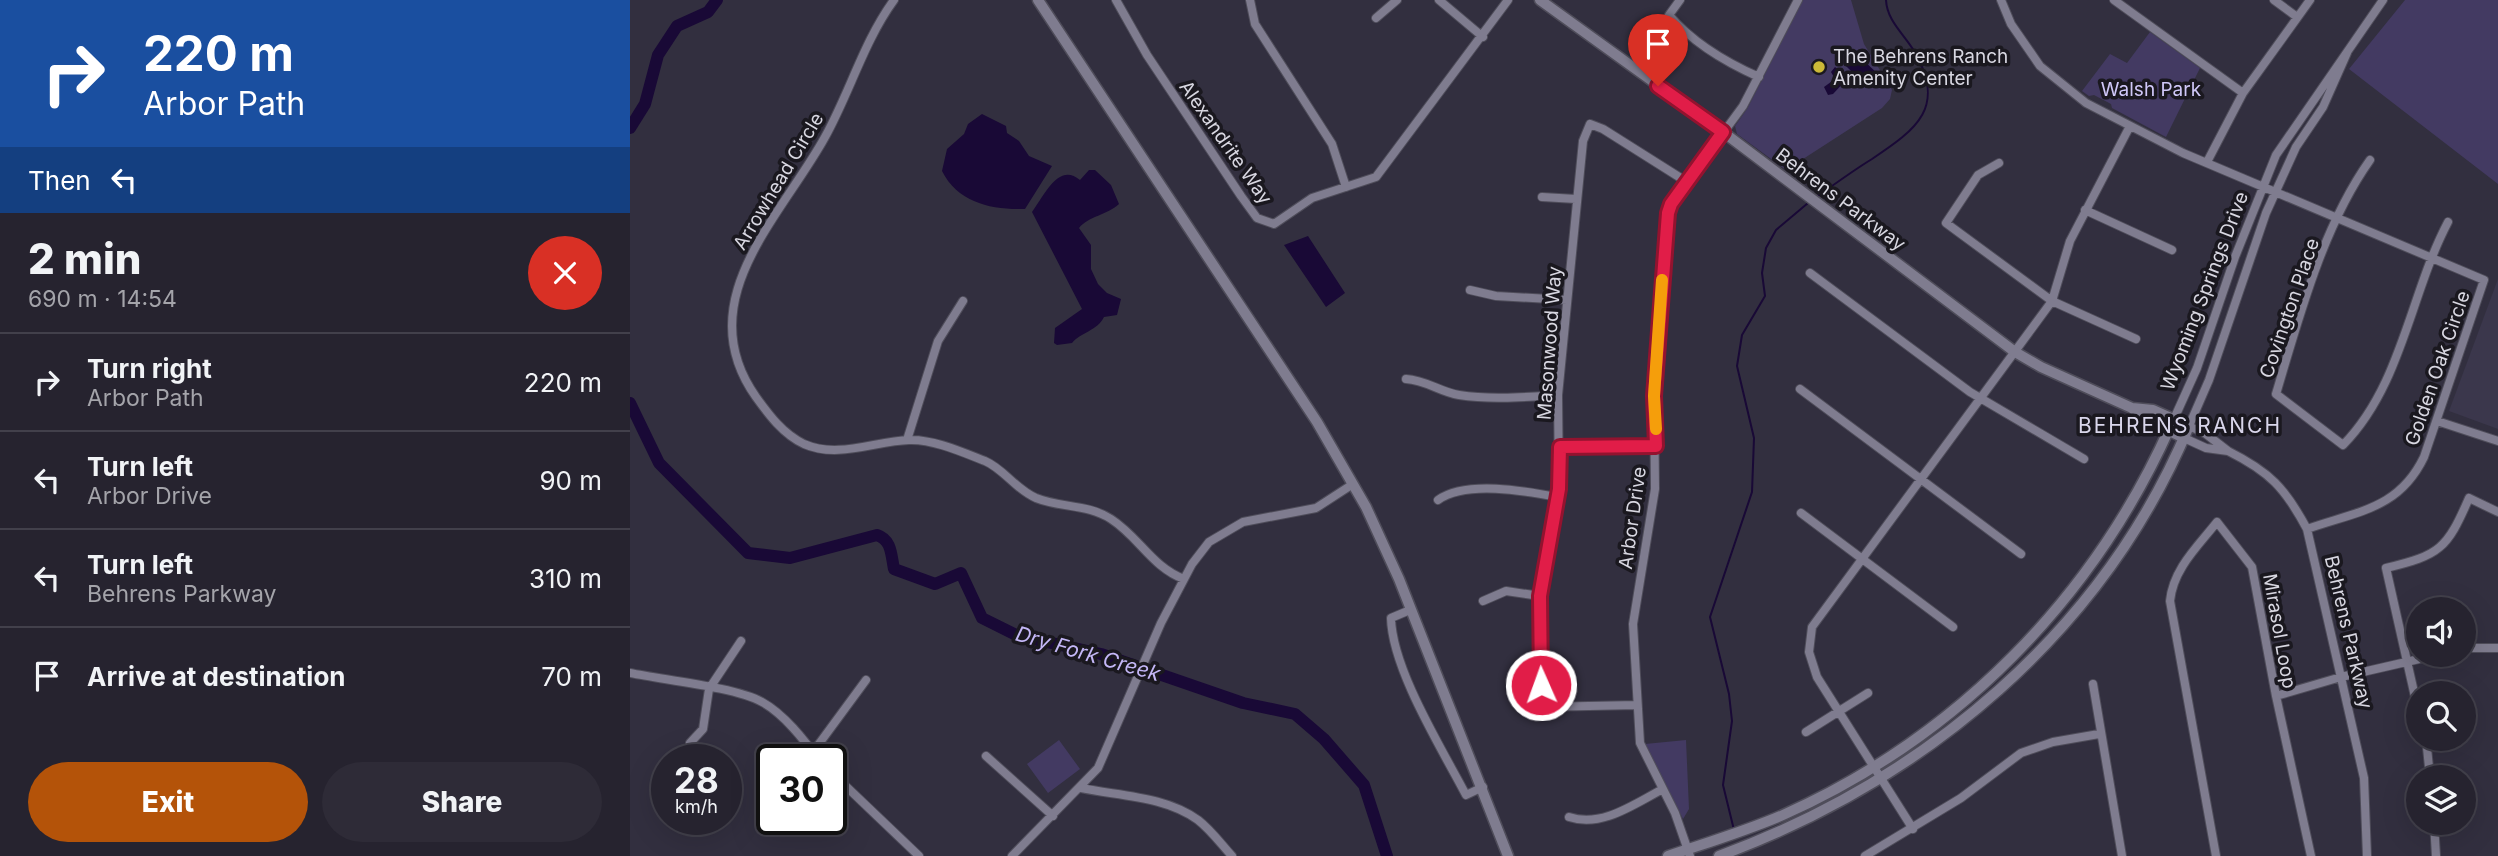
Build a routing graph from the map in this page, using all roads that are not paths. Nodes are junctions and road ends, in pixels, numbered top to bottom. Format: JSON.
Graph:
{"nodes":[{"id":1,"x":894,"y":0,"type":"edge"},
{"id":2,"x":1038,"y":0,"type":"edge"},
{"id":3,"x":1116,"y":0,"type":"edge"},
{"id":4,"x":1250,"y":0,"type":"edge"},
{"id":5,"x":1397,"y":0,"type":"edge"},
{"id":6,"x":1440,"y":0,"type":"edge"},
{"id":7,"x":1508,"y":0,"type":"edge"},
{"id":8,"x":1540,"y":0,"type":"edge"},
{"id":9,"x":1680,"y":0,"type":"edge"},
{"id":10,"x":1798,"y":0,"type":"edge"},
{"id":11,"x":2001,"y":0,"type":"edge"},
{"id":12,"x":2114,"y":0,"type":"edge"},
{"id":13,"x":2274,"y":0,"type":"edge"},
{"id":14,"x":2310,"y":0,"type":"edge"},
{"id":15,"x":2383,"y":0,"type":"edge"},
{"id":16,"x":1376,"y":18,"type":"dead end"},
{"id":17,"x":2298,"y":18,"type":"junction"},
{"id":18,"x":1483,"y":37,"type":"junction"},
{"id":19,"x":2347,"y":53,"type":"junction"},
{"id":20,"x":1759,"y":76,"type":"junction"},
{"id":21,"x":2244,"y":93,"type":"junction"},
{"id":22,"x":2130,"y":126,"type":"junction"},
{"id":23,"x":1723,"y":132,"type":"junction"},
{"id":24,"x":2370,"y":160,"type":"dead end"},
{"id":25,"x":2207,"y":162,"type":"junction"},
{"id":26,"x":1998,"y":163,"type":"dead end"},
{"id":27,"x":1687,"y":182,"type":"junction"},
{"id":28,"x":2263,"y":184,"type":"junction"},
{"id":29,"x":1346,"y":187,"type":"junction"},
{"id":30,"x":2276,"y":190,"type":"junction"},
{"id":31,"x":1542,"y":197,"type":"dead end"},
{"id":32,"x":1576,"y":199,"type":"junction"},
{"id":33,"x":2085,"y":210,"type":"junction"},
{"id":34,"x":2338,"y":216,"type":"junction"},
{"id":35,"x":2448,"y":222,"type":"dead end"},
{"id":36,"x":2172,"y":250,"type":"dead end"},
{"id":37,"x":2430,"y":256,"type":"junction"},
{"id":38,"x":1810,"y":273,"type":"dead end"},
{"id":39,"x":1470,"y":290,"type":"dead end"},
{"id":40,"x":1567,"y":300,"type":"junction"},
{"id":41,"x":2052,"y":300,"type":"junction"},
{"id":42,"x":963,"y":301,"type":"dead end"},
{"id":43,"x":2136,"y":339,"type":"dead end"},
{"id":44,"x":2015,"y":352,"type":"junction"},
{"id":45,"x":1406,"y":379,"type":"dead end"},
{"id":46,"x":1800,"y":389,"type":"dead end"},
{"id":47,"x":1558,"y":395,"type":"junction"},
{"id":48,"x":1980,"y":400,"type":"junction"},
{"id":49,"x":2132,"y":408,"type":"junction"},
{"id":50,"x":2174,"y":419,"type":"junction"},
{"id":51,"x":2437,"y":421,"type":"junction"},
{"id":52,"x":2189,"y":426,"type":"junction"},
{"id":53,"x":2168,"y":431,"type":"junction"},
{"id":54,"x":2184,"y":438,"type":"junction"},
{"id":55,"x":907,"y":440,"type":"junction"},
{"id":56,"x":2498,"y":441,"type":"edge"},
{"id":57,"x":1656,"y":446,"type":"junction"},
{"id":58,"x":1560,"y":447,"type":"junction"},
{"id":59,"x":2228,"y":451,"type":"junction"},
{"id":60,"x":2084,"y":459,"type":"dead end"},
{"id":61,"x":1921,"y":479,"type":"junction"},
{"id":62,"x":1353,"y":484,"type":"junction"},
{"id":63,"x":1557,"y":497,"type":"junction"},
{"id":64,"x":1438,"y":499,"type":"dead end"},
{"id":65,"x":2498,"y":512,"type":"edge"},
{"id":66,"x":1801,"y":513,"type":"dead end"},
{"id":67,"x":2307,"y":529,"type":"junction"},
{"id":68,"x":2021,"y":554,"type":"dead end"},
{"id":69,"x":1861,"y":558,"type":"junction"},
{"id":70,"x":1184,"y":579,"type":"junction"},
{"id":71,"x":1540,"y":596,"type":"junction"},
{"id":72,"x":1483,"y":601,"type":"dead end"},
{"id":73,"x":1410,"y":610,"type":"junction"},
{"id":74,"x":1953,"y":627,"type":"dead end"},
{"id":75,"x":741,"y":641,"type":"dead end"},
{"id":76,"x":2476,"y":648,"type":"edge"},
{"id":77,"x":2498,"y":649,"type":"edge"},
{"id":78,"x":2406,"y":659,"type":"edge"},
{"id":79,"x":2406,"y":664,"type":"edge"},
{"id":80,"x":630,"y":673,"type":"edge"},
{"id":81,"x":2341,"y":677,"type":"junction"},
{"id":82,"x":866,"y":680,"type":"dead end"},
{"id":83,"x":2093,"y":684,"type":"dead end"},
{"id":84,"x":709,"y":688,"type":"junction"},
{"id":85,"x":1868,"y":693,"type":"dead end"},
{"id":86,"x":2276,"y":696,"type":"junction"},
{"id":87,"x":1637,"y":705,"type":"junction"},
{"id":88,"x":1839,"y":712,"type":"junction"},
{"id":89,"x":1806,"y":732,"type":"dead end"},
{"id":90,"x":2099,"y":734,"type":"junction"},
{"id":91,"x":690,"y":743,"type":"dead end"},
{"id":92,"x":805,"y":744,"type":"edge"},
{"id":93,"x":824,"y":744,"type":"edge"},
{"id":94,"x":986,"y":756,"type":"dead end"},
{"id":95,"x":1873,"y":768,"type":"junction"},
{"id":96,"x":1881,"y":780,"type":"junction"},
{"id":97,"x":1483,"y":787,"type":"junction"},
{"id":98,"x":847,"y":788,"type":"edge"},
{"id":99,"x":1081,"y":788,"type":"junction"},
{"id":100,"x":1663,"y":789,"type":"junction"},
{"id":101,"x":1053,"y":816,"type":"junction"},
{"id":102,"x":1569,"y":817,"type":"dead end"},
{"id":103,"x":1913,"y":829,"type":"junction"},
{"id":104,"x":2435,"y":835,"type":"edge"},
{"id":105,"x":1689,"y":853,"type":"edge"},
{"id":106,"x":915,"y":855,"type":"edge"},
{"id":107,"x":1012,"y":856,"type":"edge"},
{"id":108,"x":1232,"y":856,"type":"edge"},
{"id":109,"x":1508,"y":856,"type":"edge"},
{"id":110,"x":1668,"y":856,"type":"edge"},
{"id":111,"x":1719,"y":856,"type":"edge"},
{"id":112,"x":1865,"y":856,"type":"edge"},
{"id":113,"x":2122,"y":856,"type":"edge"},
{"id":114,"x":2216,"y":856,"type":"edge"},
{"id":115,"x":2311,"y":856,"type":"edge"},
{"id":116,"x":2367,"y":856,"type":"edge"},
{"id":117,"x":2436,"y":856,"type":"edge"}],
"edges":[{"from":1,"to":55,"type":"street","name":"Arrowhead Circle"},
{"from":2,"to":62,"type":"street"},
{"from":3,"to":29,"type":"street","name":"Alexandrite Way"},
{"from":4,"to":29,"type":"street"},
{"from":5,"to":16,"type":"street"},
{"from":6,"to":18,"type":"street"},
{"from":7,"to":18,"type":"street","name":"Alexandrite Way"},
{"from":8,"to":23,"type":"street","name":"Behrens Parkway"},
{"from":9,"to":20,"type":"street"},
{"from":10,"to":20,"type":"street","name":"Arbor Drive"},
{"from":11,"to":22,"type":"street","name":"Golden Oak Circle"},
{"from":12,"to":21,"type":"street"},
{"from":13,"to":17,"type":"street"},
{"from":14,"to":17,"type":"street"},
{"from":15,"to":19,"type":"street","name":"Wyoming Springs Drive"},
{"from":17,"to":21,"type":"street"},
{"from":18,"to":29,"type":"street","name":"Alexandrite Way"},
{"from":19,"to":28,"type":"street","name":"Wyoming Springs Drive"},
{"from":19,"to":30,"type":"street","name":"Wyoming Springs Drive"},
{"from":20,"to":23,"type":"street","name":"Arbor Drive"},
{"from":21,"to":25,"type":"street"},
{"from":22,"to":25,"type":"street","name":"Golden Oak Circle"},
{"from":22,"to":33,"type":"street"},
{"from":23,"to":27,"type":"street","name":"Arbor Drive"},
{"from":23,"to":44,"type":"street","name":"Behrens Parkway"},
{"from":24,"to":34,"type":"street","name":"Covington Place"},
{"from":25,"to":28,"type":"street","name":"Golden Oak Circle"},
{"from":26,"to":41,"type":"street"},
{"from":27,"to":32,"type":"street","name":"Masonwood Way"},
{"from":27,"to":57,"type":"street","name":"Arbor Drive"},
{"from":28,"to":30,"type":"street","name":"Golden Oak Circle"},
{"from":28,"to":50,"type":"street","name":"Wyoming Springs Drive"},
{"from":30,"to":34,"type":"street","name":"Golden Oak Circle"},
{"from":30,"to":52,"type":"street","name":"Wyoming Springs Drive"},
{"from":31,"to":32,"type":"street"},
{"from":32,"to":40,"type":"street","name":"Masonwood Way"},
{"from":33,"to":36,"type":"street"},
{"from":33,"to":41,"type":"street"},
{"from":34,"to":37,"type":"street","name":"Golden Oak Circle"},
{"from":34,"to":37,"type":"street","name":"Covington Place"},
{"from":35,"to":37,"type":"street","name":"Covington Place"},
{"from":37,"to":51,"type":"street","name":"Golden Oak Circle"},
{"from":38,"to":48,"type":"street"},
{"from":39,"to":40,"type":"street"},
{"from":40,"to":47,"type":"street","name":"Masonwood Way"},
{"from":41,"to":43,"type":"street"},
{"from":41,"to":44,"type":"street"},
{"from":42,"to":55,"type":"street"},
{"from":44,"to":48,"type":"street"},
{"from":44,"to":49,"type":"street","name":"Behrens Parkway"},
{"from":45,"to":47,"type":"street"},
{"from":46,"to":61,"type":"street"},
{"from":47,"to":58,"type":"street","name":"Masonwood Way"},
{"from":48,"to":60,"type":"street"},
{"from":48,"to":61,"type":"street"},
{"from":49,"to":50,"type":"street","name":"Behrens Parkway"},
{"from":49,"to":53,"type":"street","name":"Behrens Parkway"},
{"from":50,"to":52,"type":"street","name":"Behrens Parkway"},
{"from":50,"to":53,"type":"street","name":"Wyoming Springs Drive"},
{"from":51,"to":56,"type":"street"},
{"from":51,"to":67,"type":"street","name":"Golden Oak Circle"},
{"from":52,"to":54,"type":"street","name":"Wyoming Springs Drive"},
{"from":52,"to":59,"type":"street","name":"Behrens Parkway"},
{"from":53,"to":54,"type":"street","name":"Behrens Parkway"},
{"from":53,"to":95,"type":"street","name":"Wyoming Springs Drive"},
{"from":54,"to":59,"type":"street","name":"Behrens Parkway"},
{"from":54,"to":96,"type":"street","name":"Wyoming Springs Drive"},
{"from":55,"to":70,"type":"street","name":"Arrowhead Circle"},
{"from":57,"to":58,"type":"street"},
{"from":57,"to":87,"type":"street","name":"Arbor Drive"},
{"from":58,"to":63,"type":"street","name":"Masonwood Way"},
{"from":59,"to":67,"type":"street","name":"Behrens Parkway"},
{"from":61,"to":68,"type":"street"},
{"from":61,"to":69,"type":"street"},
{"from":62,"to":70,"type":"street"},
{"from":62,"to":73,"type":"street"},
{"from":63,"to":64,"type":"street"},
{"from":63,"to":71,"type":"street","name":"Masonwood Way"},
{"from":65,"to":78,"type":"street"},
{"from":66,"to":69,"type":"street"},
{"from":67,"to":81,"type":"street","name":"Behrens Parkway"},
{"from":69,"to":74,"type":"street"},
{"from":69,"to":88,"type":"street"},
{"from":70,"to":99,"type":"street"},
{"from":71,"to":72,"type":"street"},
{"from":71,"to":87,"type":"street","name":"Masonwood Way"},
{"from":73,"to":97,"type":"street"},
{"from":73,"to":97,"type":"street"},
{"from":75,"to":84,"type":"street"},
{"from":76,"to":77,"type":"street"},
{"from":79,"to":81,"type":"street"},
{"from":80,"to":84,"type":"street"},
{"from":81,"to":86,"type":"street"},
{"from":81,"to":116,"type":"street","name":"Behrens Parkway"},
{"from":82,"to":93,"type":"street"},
{"from":83,"to":90,"type":"street"},
{"from":84,"to":91,"type":"street"},
{"from":84,"to":92,"type":"street"},
{"from":85,"to":88,"type":"street"},
{"from":86,"to":114,"type":"street","name":"Mirasol Loop"},
{"from":86,"to":115,"type":"street","name":"Mirasol Loop"},
{"from":87,"to":100,"type":"street","name":"Arbor Drive"},
{"from":88,"to":89,"type":"street"},
{"from":88,"to":95,"type":"street"},
{"from":90,"to":103,"type":"street"},
{"from":90,"to":113,"type":"street"},
{"from":94,"to":101,"type":"street"},
{"from":95,"to":96,"type":"street"},
{"from":95,"to":105,"type":"street","name":"Wyoming Springs Drive"},
{"from":96,"to":103,"type":"street"},
{"from":96,"to":111,"type":"street","name":"Wyoming Springs Drive"},
{"from":97,"to":109,"type":"street"},
{"from":98,"to":106,"type":"street"},
{"from":99,"to":101,"type":"street"},
{"from":99,"to":108,"type":"street"},
{"from":100,"to":102,"type":"street"},
{"from":100,"to":105,"type":"street","name":"Arbor Drive"},
{"from":101,"to":107,"type":"street"},
{"from":103,"to":112,"type":"street"},
{"from":104,"to":117,"type":"street"},
{"from":105,"to":110,"type":"street","name":"Wyoming Springs Drive"}]}
